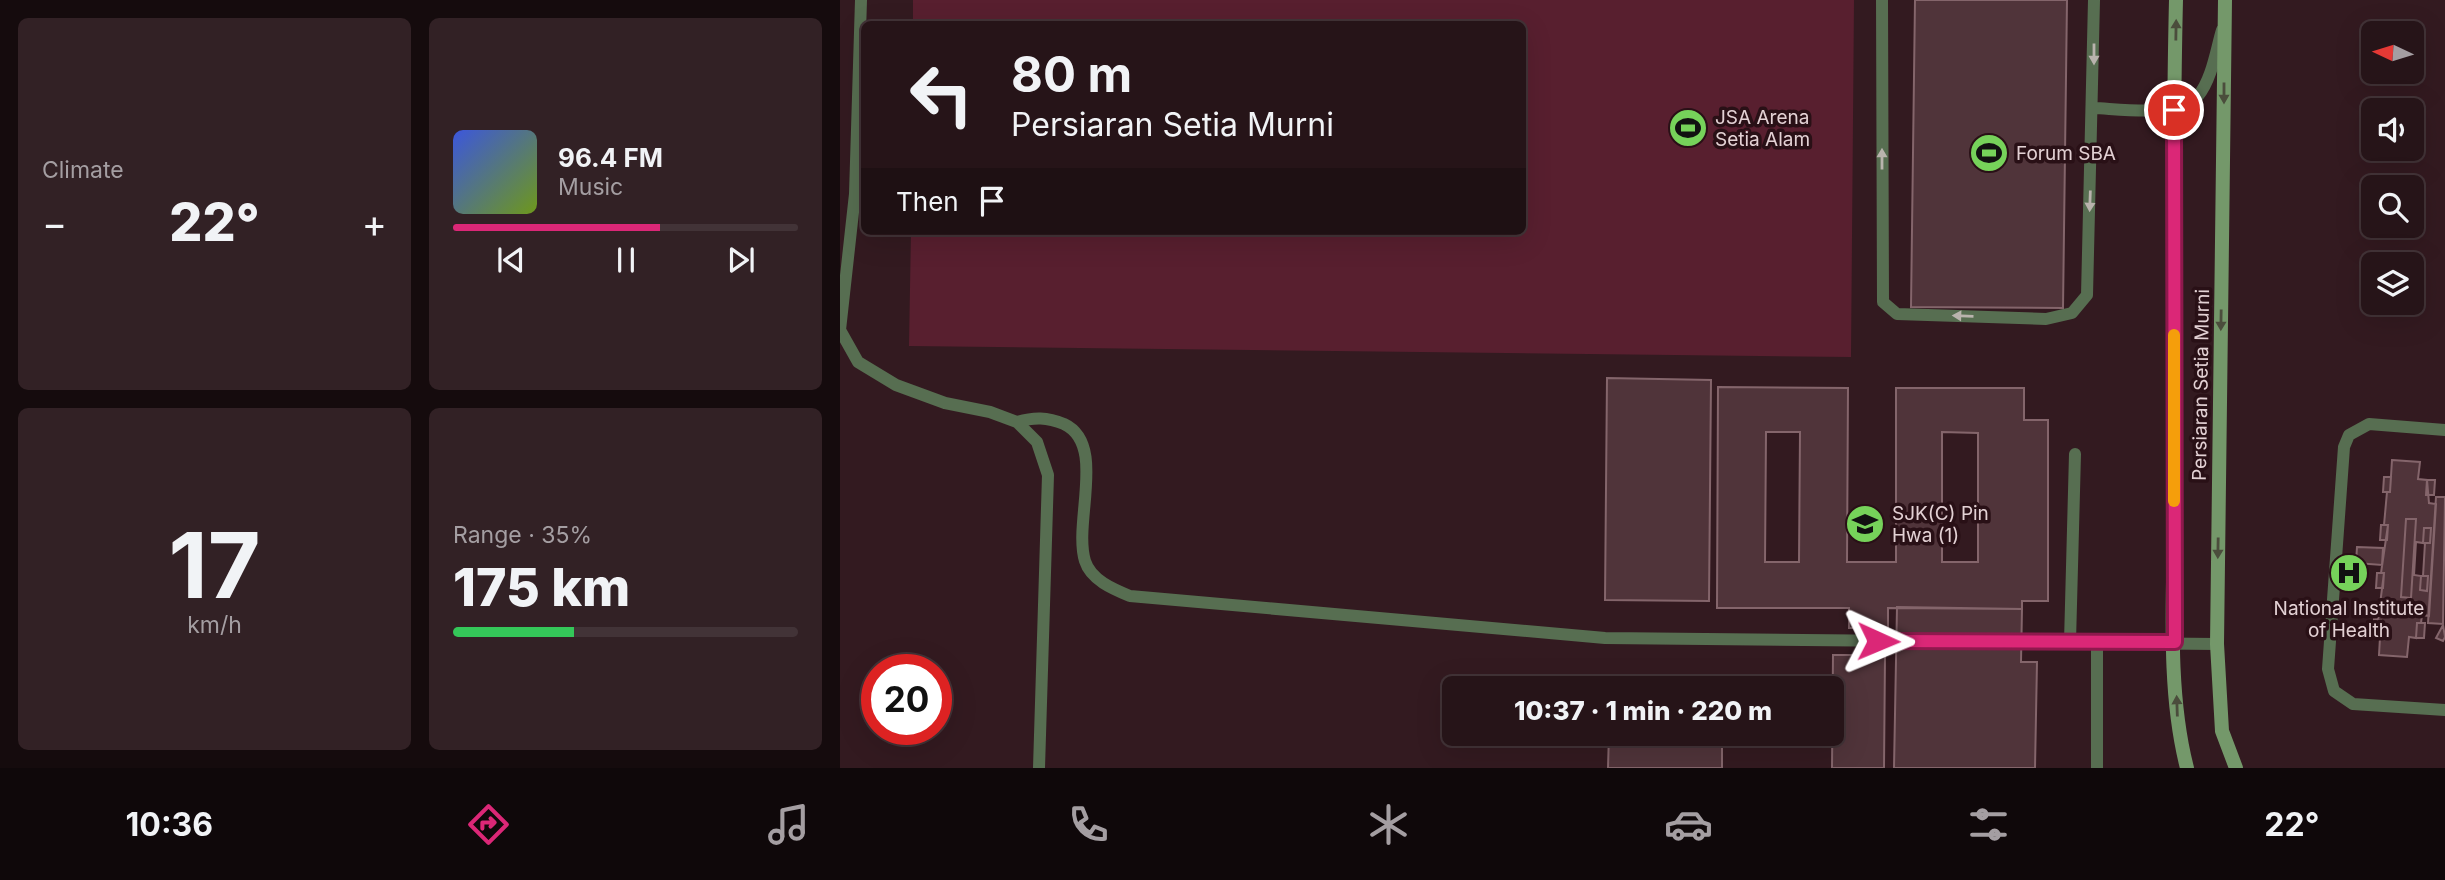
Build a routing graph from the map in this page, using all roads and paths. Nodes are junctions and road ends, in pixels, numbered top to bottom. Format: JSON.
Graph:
{"nodes":[{"id":1,"x":861,"y":0,"type":"edge"},
{"id":2,"x":1882,"y":0,"type":"edge"},
{"id":3,"x":2094,"y":0,"type":"edge"},
{"id":4,"x":2176,"y":0,"type":"edge"},
{"id":5,"x":2225,"y":0,"type":"edge"},
{"id":6,"x":2225,"y":23,"type":"junction"},
{"id":7,"x":2094,"y":108,"type":"junction"},
{"id":8,"x":2174,"y":110,"type":"junction"},
{"id":9,"x":1017,"y":422,"type":"junction"},
{"id":10,"x":2445,"y":430,"type":"edge"},
{"id":11,"x":2075,"y":454,"type":"dead end"},
{"id":12,"x":2070,"y":642,"type":"junction"},
{"id":13,"x":2175,"y":642,"type":"junction"},
{"id":14,"x":2097,"y":643,"type":"junction"},
{"id":15,"x":2217,"y":644,"type":"junction"},
{"id":16,"x":2445,"y":710,"type":"edge"},
{"id":17,"x":1039,"y":768,"type":"edge"},
{"id":18,"x":2097,"y":768,"type":"edge"},
{"id":19,"x":2187,"y":768,"type":"edge"},
{"id":20,"x":2236,"y":768,"type":"edge"}],
"edges":[{"from":1,"to":9,"type":"lane"},
{"from":7,"to":2,"type":"lane","one_way":true},
{"from":3,"to":7,"type":"lane","one_way":true},
{"from":8,"to":4,"type":"street","name":"Persiaran Setia Murni","one_way":true},
{"from":5,"to":6,"type":"street","name":"Persiaran Setia Murni"},
{"from":6,"to":8,"type":"lane"},
{"from":6,"to":15,"type":"street","name":"Persiaran Setia Murni","one_way":true},
{"from":7,"to":8,"type":"lane"},
{"from":8,"to":13,"type":"street","name":"Persiaran Setia Murni"},
{"from":9,"to":12,"type":"lane"},
{"from":9,"to":17,"type":"lane"},
{"from":10,"to":16,"type":"lane"},
{"from":11,"to":12,"type":"lane"},
{"from":12,"to":14,"type":"lane"},
{"from":13,"to":14,"type":"lane"},
{"from":13,"to":15,"type":"lane"},
{"from":19,"to":13,"type":"street","name":"Persiaran Setia Murni","one_way":true},
{"from":14,"to":18,"type":"lane"},
{"from":15,"to":20,"type":"street","name":"Persiaran Setia Murni"}]}
